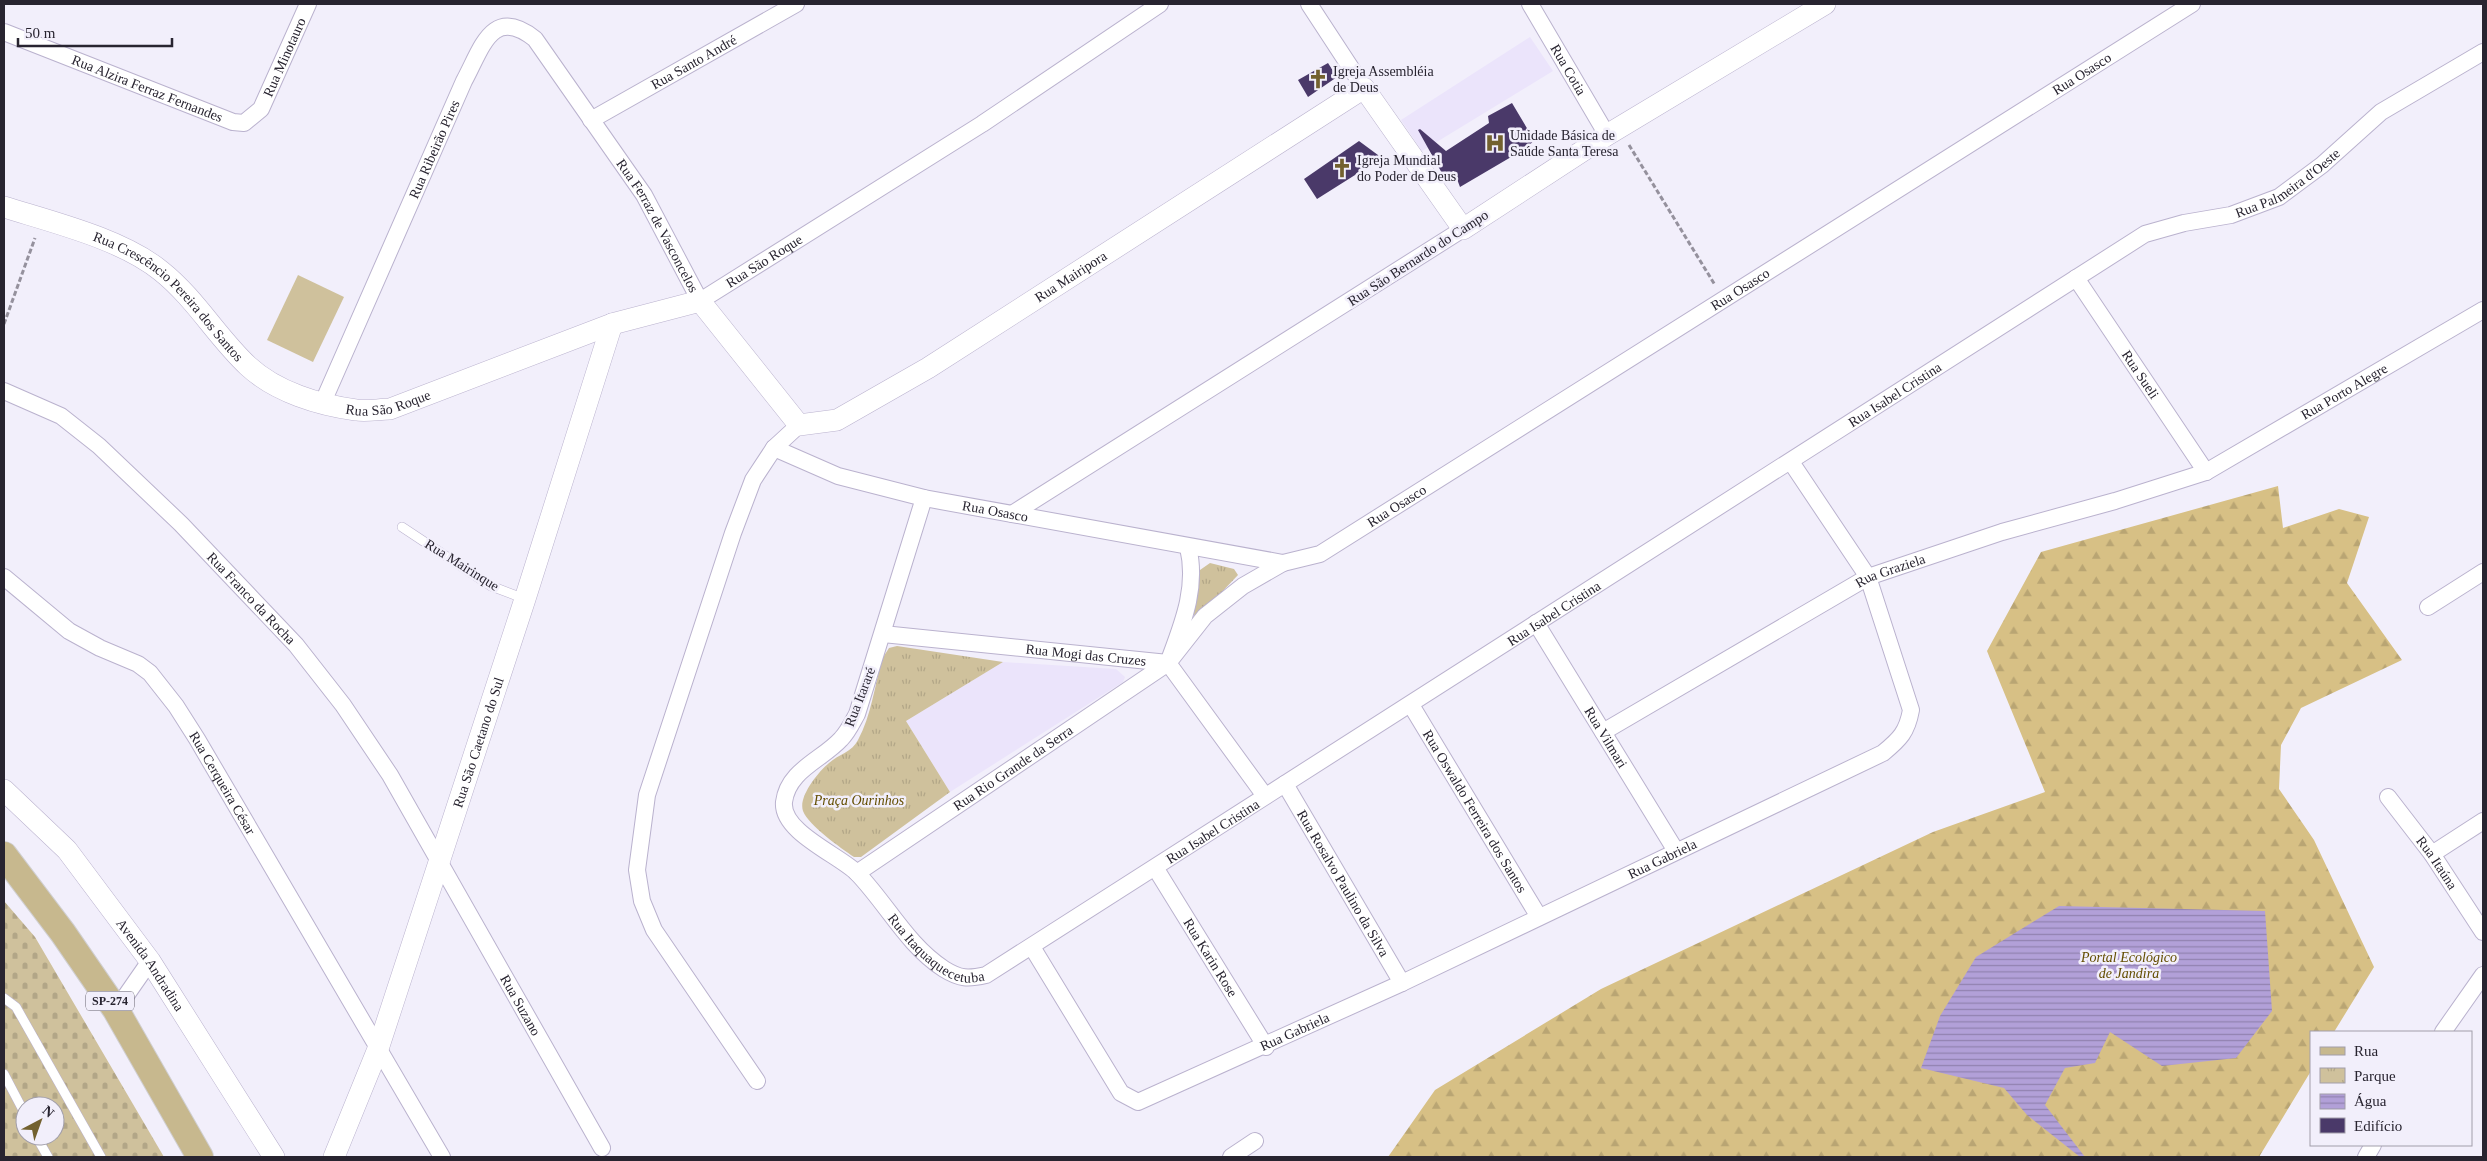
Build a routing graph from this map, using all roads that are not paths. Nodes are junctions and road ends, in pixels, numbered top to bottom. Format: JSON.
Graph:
{"nodes":[{"id":1,"x":308,"y":4,"type":"edge"},
{"id":2,"x":796,"y":4,"type":"edge"},
{"id":3,"x":1160,"y":4,"type":"edge"},
{"id":4,"x":1309,"y":4,"type":"edge"},
{"id":5,"x":1530,"y":4,"type":"edge"},
{"id":6,"x":1825,"y":4,"type":"edge"},
{"id":7,"x":2192,"y":4,"type":"edge"},
{"id":8,"x":4,"y":32,"type":"edge"},
{"id":9,"x":2483,"y":52,"type":"edge"},
{"id":10,"x":1364,"y":88,"type":"junction"},
{"id":11,"x":261,"y":110,"type":"joint"},
{"id":12,"x":591,"y":120,"type":"junction"},
{"id":13,"x":1614,"y":132,"type":"junction"},
{"id":14,"x":4,"y":207,"type":"edge"},
{"id":15,"x":1463,"y":230,"type":"junction"},
{"id":16,"x":2076,"y":278,"type":"junction"},
{"id":17,"x":700,"y":301,"type":"junction"},
{"id":18,"x":2483,"y":310,"type":"edge"},
{"id":19,"x":612,"y":324,"type":"junction"},
{"id":20,"x":4,"y":391,"type":"edge"},
{"id":21,"x":323,"y":402,"type":"junction"},
{"id":22,"x":799,"y":425,"type":"junction"},
{"id":23,"x":774,"y":448,"type":"junction"},
{"id":24,"x":1791,"y":462,"type":"junction"},
{"id":25,"x":2206,"y":472,"type":"junction"},
{"id":26,"x":924,"y":498,"type":"junction"},
{"id":27,"x":1012,"y":514,"type":"junction"},
{"id":28,"x":402,"y":528,"type":"dead end"},
{"id":29,"x":1188,"y":547,"type":"junction"},
{"id":30,"x":1283,"y":563,"type":"junction"},
{"id":31,"x":2483,"y":572,"type":"edge"},
{"id":32,"x":4,"y":577,"type":"edge"},
{"id":33,"x":1868,"y":577,"type":"junction"},
{"id":34,"x":525,"y":599,"type":"junction"},
{"id":35,"x":2428,"y":607,"type":"dead end"},
{"id":36,"x":1536,"y":623,"type":"junction"},
{"id":37,"x":883,"y":634,"type":"junction"},
{"id":38,"x":1168,"y":663,"type":"junction"},
{"id":39,"x":1411,"y":705,"type":"junction"},
{"id":40,"x":1603,"y":732,"type":"junction"},
{"id":41,"x":1285,"y":784,"type":"junction"},
{"id":42,"x":4,"y":790,"type":"edge"},
{"id":43,"x":1265,"y":796,"type":"junction"},
{"id":44,"x":2388,"y":797,"type":"dead end"},
{"id":45,"x":2483,"y":821,"type":"edge"},
{"id":46,"x":1676,"y":851,"type":"junction"},
{"id":47,"x":2432,"y":854,"type":"junction"},
{"id":48,"x":4,"y":855,"type":"edge"},
{"id":49,"x":439,"y":864,"type":"junction"},
{"id":50,"x":1156,"y":869,"type":"junction"},
{"id":51,"x":857,"y":873,"type":"junction"},
{"id":52,"x":1539,"y":917,"type":"junction"},
{"id":53,"x":2483,"y":932,"type":"edge"},
{"id":54,"x":1032,"y":947,"type":"junction"},
{"id":55,"x":150,"y":961,"type":"junction"},
{"id":56,"x":2483,"y":975,"type":"edge"},
{"id":57,"x":1402,"y":983,"type":"junction"},
{"id":58,"x":4,"y":998,"type":"edge"},
{"id":59,"x":116,"y":1010,"type":"junction"},
{"id":60,"x":2444,"y":1031,"type":"edge"},
{"id":61,"x":1266,"y":1047,"type":"junction"},
{"id":62,"x":378,"y":1049,"type":"junction"},
{"id":63,"x":4,"y":1074,"type":"edge"},
{"id":64,"x":757,"y":1081,"type":"dead end"},
{"id":65,"x":16,"y":1096,"type":"edge"},
{"id":66,"x":1255,"y":1141,"type":"dead end"},
{"id":67,"x":42,"y":1146,"type":"edge"},
{"id":68,"x":2372,"y":1146,"type":"edge"},
{"id":69,"x":602,"y":1148,"type":"dead end"},
{"id":70,"x":48,"y":1157,"type":"edge"},
{"id":71,"x":101,"y":1157,"type":"edge"},
{"id":72,"x":200,"y":1157,"type":"edge"},
{"id":73,"x":274,"y":1157,"type":"edge"},
{"id":74,"x":334,"y":1157,"type":"edge"},
{"id":75,"x":442,"y":1157,"type":"edge"},
{"id":76,"x":1231,"y":1157,"type":"edge"},
{"id":77,"x":2366,"y":1157,"type":"edge"}],
"edges":[{"from":1,"to":11,"type":"street","name":"Rua Minotauro"},
{"from":2,"to":12,"type":"street","name":"Rua Santo André"},
{"from":3,"to":17,"type":"street","name":"Rua São Roque"},
{"from":4,"to":10,"type":"street"},
{"from":5,"to":13,"type":"street","name":"Rua Cotia"},
{"from":6,"to":13,"type":"street","name":"Rua São Bernardo do Campo"},
{"from":7,"to":30,"type":"street","name":"Rua Osasco"},
{"from":8,"to":11,"type":"street","name":"Rua Alzira Ferraz Fernandes"},
{"from":9,"to":16,"type":"street","name":"Rua Palmeira d'Oeste"},
{"from":10,"to":15,"type":"street"},
{"from":10,"to":22,"type":"street","name":"Rua Mairipora"},
{"from":12,"to":17,"type":"street","name":"Rua Ferraz de Vasconcelos"},
{"from":12,"to":21,"type":"street","name":"Rua Ribeirão Pires"},
{"from":13,"to":15,"type":"street","name":"Rua São Bernardo do Campo"},
{"from":14,"to":21,"type":"street","name":"Rua Crescêncio Pereira dos Santos"},
{"from":15,"to":27,"type":"street","name":"Rua São Bernardo do Campo"},
{"from":16,"to":24,"type":"street","name":"Rua Isabel Cristina"},
{"from":16,"to":25,"type":"street","name":"Rua Sueli"},
{"from":17,"to":19,"type":"street","name":"Rua São Roque"},
{"from":17,"to":22,"type":"street","name":"Rua Ferraz de Vasconcelos"},
{"from":18,"to":25,"type":"street","name":"Rua Porto Alegre"},
{"from":19,"to":21,"type":"street","name":"Rua São Roque"},
{"from":19,"to":34,"type":"street","name":"Rua São Caetano do Sul"},
{"from":20,"to":49,"type":"street","name":"Rua Franco da Rocha"},
{"from":22,"to":23,"type":"street"},
{"from":23,"to":26,"type":"street","name":"Rua Osasco"},
{"from":23,"to":64,"type":"street"},
{"from":24,"to":33,"type":"street","name":"Rua Gabriela"},
{"from":24,"to":36,"type":"street","name":"Rua Isabel Cristina"},
{"from":25,"to":33,"type":"street","name":"Rua Graziela"},
{"from":26,"to":27,"type":"street","name":"Rua Osasco"},
{"from":26,"to":37,"type":"street","name":"Rua Itararé"},
{"from":27,"to":29,"type":"street","name":"Rua Osasco"},
{"from":28,"to":34,"type":"lane","name":"Rua Mairinque"},
{"from":29,"to":30,"type":"street","name":"Rua Osasco"},
{"from":29,"to":38,"type":"street"},
{"from":30,"to":38,"type":"street","name":"Rua Osasco"},
{"from":31,"to":35,"type":"street"},
{"from":32,"to":62,"type":"street","name":"Rua Cerqueira César"},
{"from":33,"to":40,"type":"street","name":"Rua Graziela"},
{"from":33,"to":46,"type":"street","name":"Rua Gabriela"},
{"from":34,"to":49,"type":"street","name":"Rua São Caetano do Sul"},
{"from":36,"to":39,"type":"street","name":"Rua Isabel Cristina"},
{"from":36,"to":40,"type":"street","name":"Rua Vilmari"},
{"from":37,"to":38,"type":"street","name":"Rua Mogi das Cruzes"},
{"from":37,"to":51,"type":"street","name":"Rua Itararé"},
{"from":38,"to":43,"type":"street"},
{"from":38,"to":51,"type":"street","name":"Rua Rio Grande da Serra"},
{"from":39,"to":41,"type":"street","name":"Rua Isabel Cristina"},
{"from":39,"to":52,"type":"street","name":"Rua Oswaldo Ferreira dos Santos"},
{"from":40,"to":46,"type":"street","name":"Rua Vilmari"},
{"from":41,"to":43,"type":"street","name":"Rua Isabel Cristina"},
{"from":41,"to":57,"type":"street","name":"Rua Rosalvo Paulino da Silva"},
{"from":42,"to":55,"type":"street","name":"Avenida Andradina"},
{"from":43,"to":50,"type":"street","name":"Rua Isabel Cristina"},
{"from":44,"to":47,"type":"street","name":"Rua Itaúna"},
{"from":45,"to":47,"type":"street"},
{"from":46,"to":52,"type":"street","name":"Rua Gabriela"},
{"from":47,"to":53,"type":"street","name":"Rua Itaúna"},
{"from":48,"to":59,"type":"main road","number":"SP-274"},
{"from":49,"to":62,"type":"street","name":"Rua São Caetano do Sul"},
{"from":49,"to":69,"type":"street","name":"Rua Suzano"},
{"from":50,"to":54,"type":"street","name":"Rua Isabel Cristina"},
{"from":50,"to":61,"type":"street","name":"Rua Karin Rose"},
{"from":51,"to":54,"type":"street","name":"Rua Itaquaquecetuba"},
{"from":52,"to":57,"type":"street","name":"Rua Gabriela"},
{"from":54,"to":61,"type":"street","name":"Rua Gabriela"},
{"from":55,"to":59,"type":"street"},
{"from":55,"to":73,"type":"street","name":"Avenida Andradina"},
{"from":56,"to":60,"type":"street"},
{"from":57,"to":61,"type":"street","name":"Rua Gabriela"},
{"from":58,"to":71,"type":"lane"},
{"from":59,"to":72,"type":"main road","number":"SP-274"},
{"from":62,"to":74,"type":"street","name":"Rua São Caetano do Sul"},
{"from":62,"to":75,"type":"street","name":"Rua Cerqueira César"},
{"from":63,"to":65,"type":"lane"},
{"from":66,"to":76,"type":"street"},
{"from":67,"to":70,"type":"lane"},
{"from":68,"to":77,"type":"street"}]}
